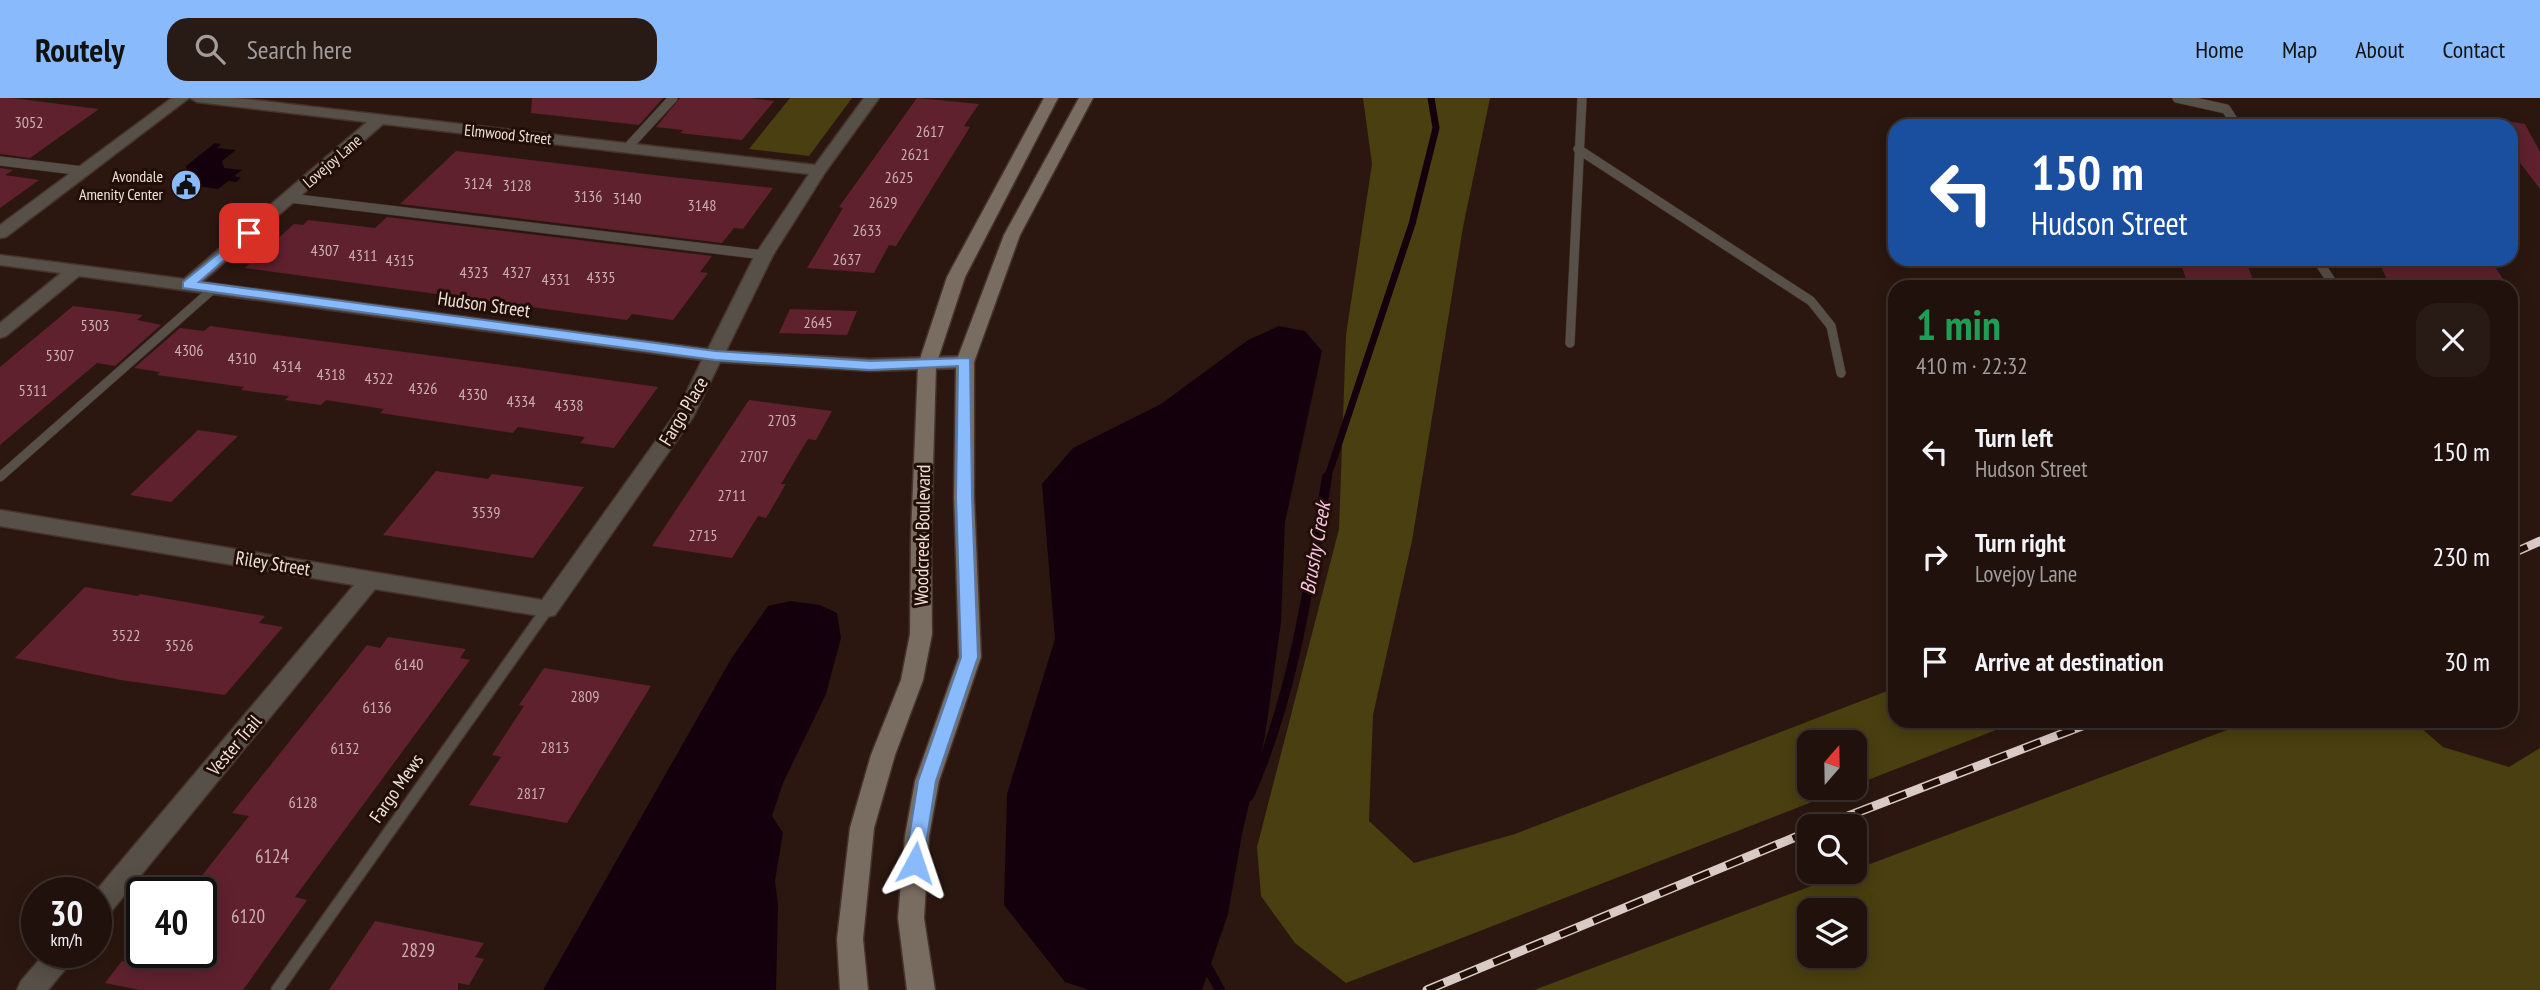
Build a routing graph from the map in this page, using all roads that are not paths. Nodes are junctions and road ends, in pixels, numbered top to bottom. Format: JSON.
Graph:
{"nodes":[{"id":1,"x":182,"y":98,"type":"edge"},
{"id":2,"x":197,"y":98,"type":"edge"},
{"id":3,"x":674,"y":98,"type":"edge"},
{"id":4,"x":872,"y":98,"type":"edge"},
{"id":5,"x":1051,"y":98,"type":"edge"},
{"id":6,"x":1086,"y":98,"type":"edge"},
{"id":7,"x":1582,"y":98,"type":"edge"},
{"id":8,"x":2177,"y":98,"type":"edge"},
{"id":9,"x":290,"y":103,"type":"edge"},
{"id":10,"x":380,"y":119,"type":"junction"},
{"id":11,"x":2233,"y":119,"type":"edge"},
{"id":12,"x":628,"y":147,"type":"junction"},
{"id":13,"x":1578,"y":149,"type":"junction"},
{"id":14,"x":0,"y":161,"type":"edge"},
{"id":15,"x":819,"y":170,"type":"junction"},
{"id":16,"x":83,"y":171,"type":"junction"},
{"id":17,"x":289,"y":198,"type":"junction"},
{"id":18,"x":0,"y":233,"type":"edge"},
{"id":19,"x":764,"y":256,"type":"junction"},
{"id":20,"x":0,"y":260,"type":"edge"},
{"id":21,"x":76,"y":270,"type":"junction"},
{"id":22,"x":188,"y":285,"type":"junction"},
{"id":23,"x":213,"y":289,"type":"junction"},
{"id":24,"x":0,"y":332,"type":"edge"},
{"id":25,"x":1570,"y":343,"type":"dead end"},
{"id":26,"x":715,"y":356,"type":"junction"},
{"id":27,"x":965,"y":362,"type":"junction"},
{"id":28,"x":927,"y":365,"type":"junction"},
{"id":29,"x":1841,"y":373,"type":"dead end"},
{"id":30,"x":0,"y":477,"type":"edge"},
{"id":31,"x":0,"y":518,"type":"edge"},
{"id":32,"x":371,"y":579,"type":"junction"},
{"id":33,"x":547,"y":608,"type":"junction"},
{"id":34,"x":112,"y":892,"type":"edge"},
{"id":35,"x":50,"y":968,"type":"edge"},
{"id":36,"x":31,"y":990,"type":"edge"},
{"id":37,"x":277,"y":990,"type":"edge"},
{"id":38,"x":854,"y":990,"type":"edge"},
{"id":39,"x":921,"y":990,"type":"edge"}],
"edges":[{"from":1,"to":16,"type":"street"},
{"from":2,"to":9,"type":"street","name":"Elmwood Street"},
{"from":3,"to":12,"type":"lane"},
{"from":4,"to":15,"type":"street","name":"Fargo Place"},
{"from":5,"to":28,"type":"street","name":"Woodcreek Boulevard"},
{"from":6,"to":27,"type":"street"},
{"from":7,"to":13,"type":"lane"},
{"from":8,"to":11,"type":"lane"},
{"from":9,"to":10,"type":"street","name":"Elmwood Street"},
{"from":10,"to":12,"type":"street","name":"Elmwood Street"},
{"from":10,"to":17,"type":"street","name":"Lovejoy Lane"},
{"from":12,"to":15,"type":"street","name":"Elmwood Street"},
{"from":13,"to":25,"type":"lane"},
{"from":13,"to":29,"type":"lane"},
{"from":14,"to":16,"type":"lane"},
{"from":15,"to":19,"type":"street","name":"Fargo Place"},
{"from":16,"to":18,"type":"street"},
{"from":17,"to":19,"type":"lane"},
{"from":17,"to":22,"type":"street","name":"Lovejoy Lane"},
{"from":19,"to":26,"type":"street","name":"Fargo Place"},
{"from":20,"to":21,"type":"street","name":"Hudson Street"},
{"from":21,"to":22,"type":"street","name":"Hudson Street"},
{"from":21,"to":24,"type":"street"},
{"from":22,"to":23,"type":"street","name":"Hudson Street"},
{"from":23,"to":26,"type":"street","name":"Hudson Street"},
{"from":23,"to":30,"type":"lane"},
{"from":26,"to":28,"type":"street","name":"Hudson Street"},
{"from":26,"to":33,"type":"street","name":"Fargo Place"},
{"from":27,"to":28,"type":"street","name":"Hudson Street"},
{"from":27,"to":39,"type":"street"},
{"from":28,"to":38,"type":"street","name":"Woodcreek Boulevard"},
{"from":31,"to":32,"type":"street","name":"Riley Street"},
{"from":32,"to":33,"type":"street","name":"Riley Street"},
{"from":32,"to":34,"type":"street","name":"Vester Trail"},
{"from":33,"to":37,"type":"lane","name":"Fargo Mews"},
{"from":35,"to":36,"type":"street"}]}
